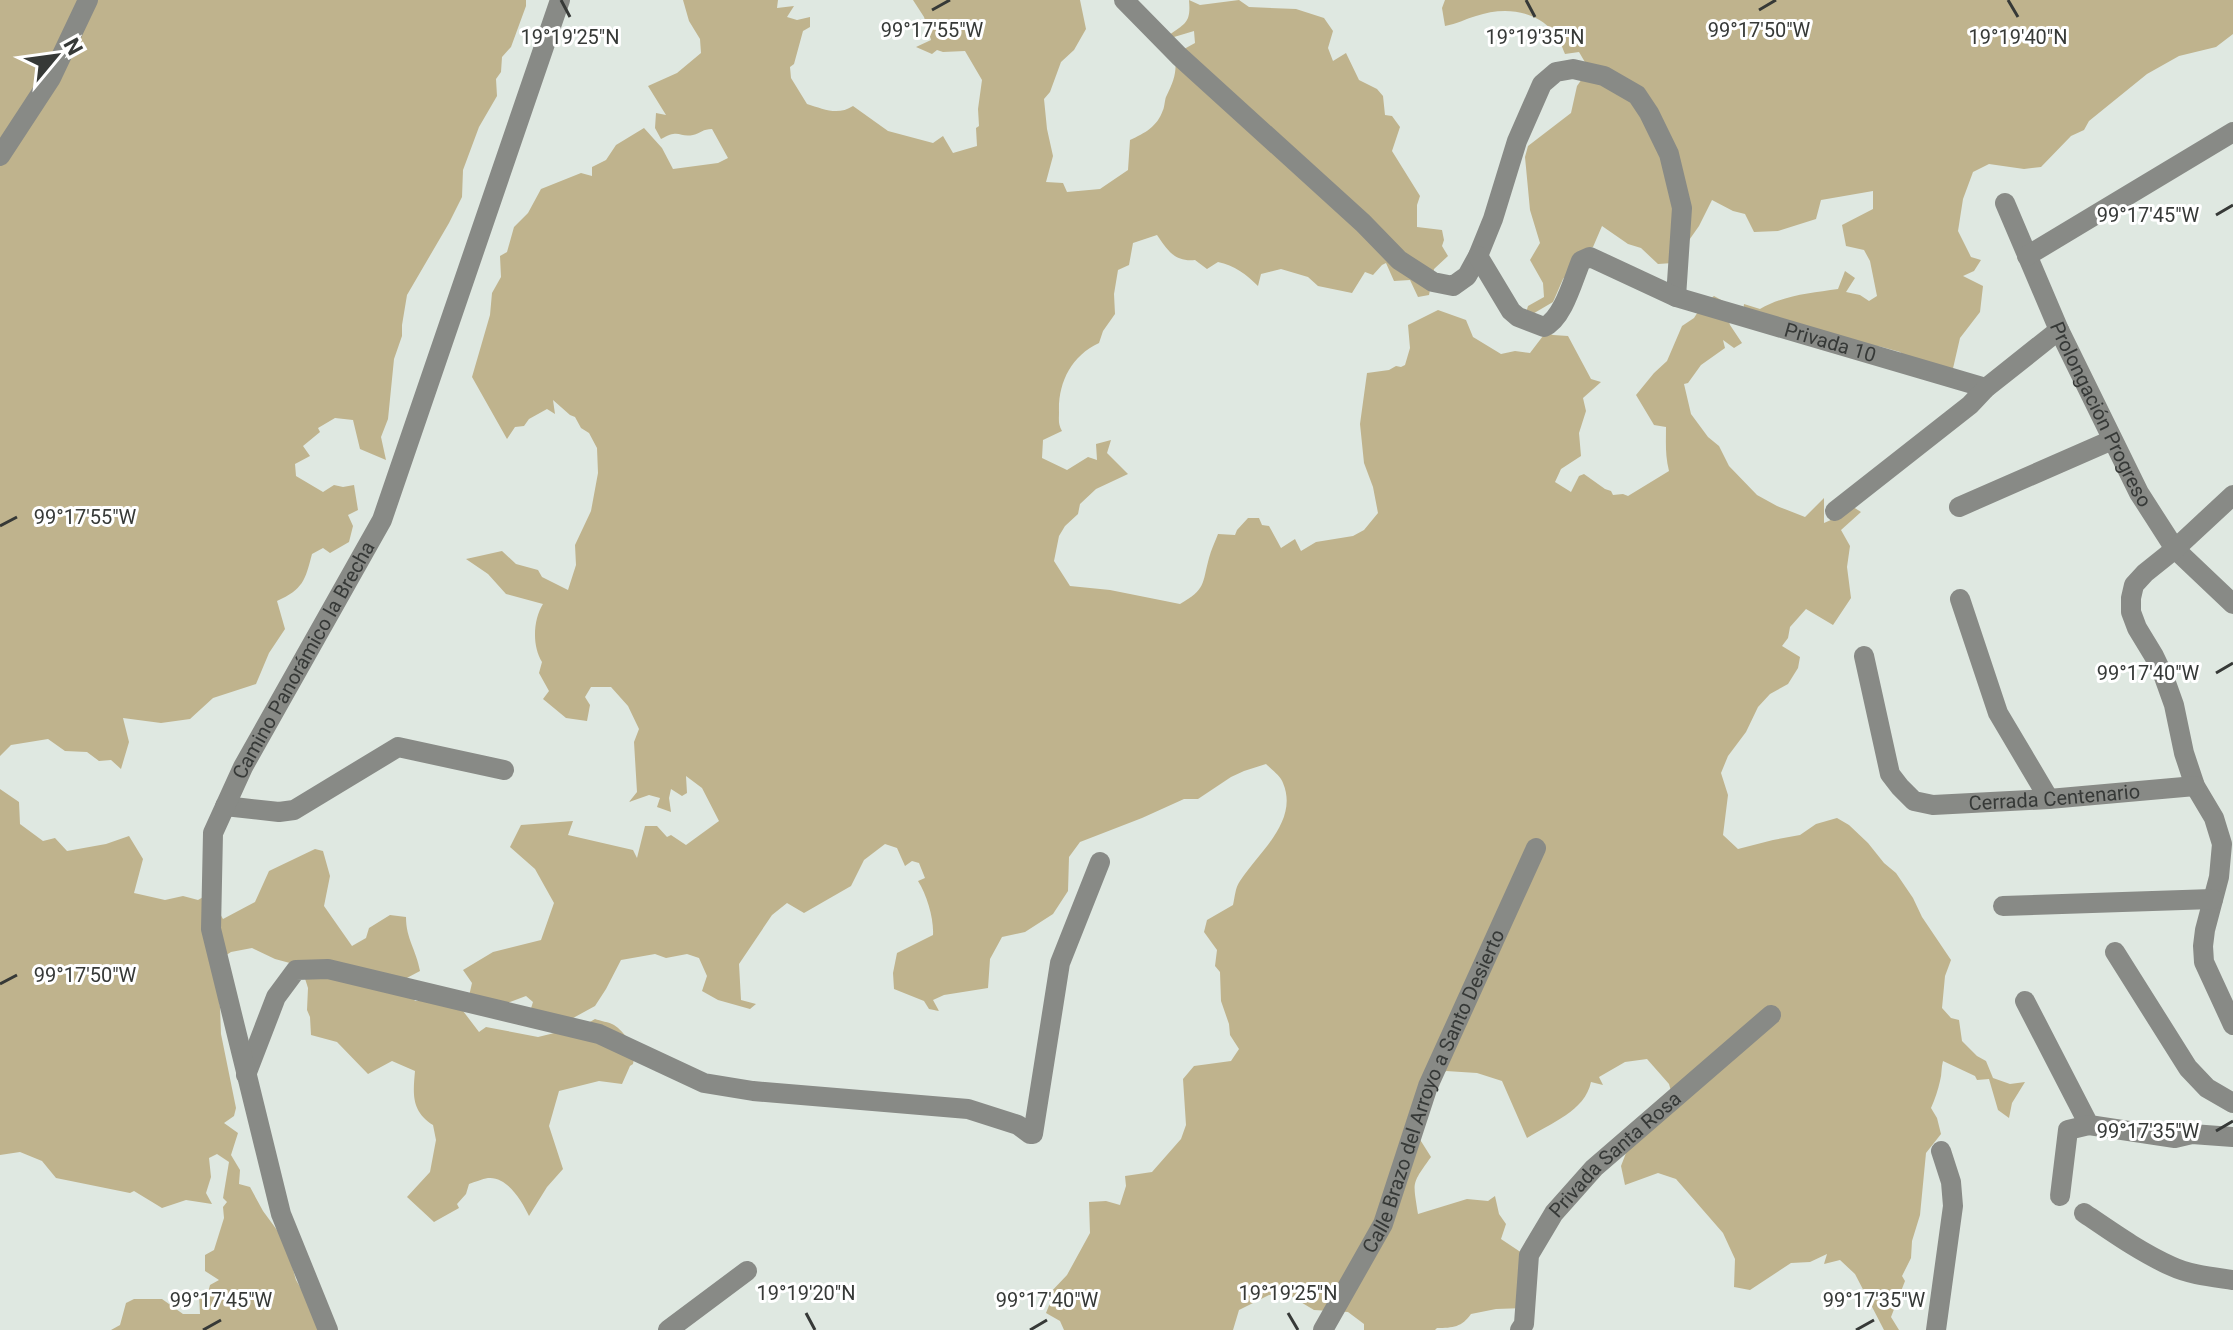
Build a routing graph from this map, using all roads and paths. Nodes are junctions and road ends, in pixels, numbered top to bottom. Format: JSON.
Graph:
{"nodes":[{"id":1,"x":88,"y":0,"type":"edge"},
{"id":2,"x":560,"y":0,"type":"edge"},
{"id":3,"x":1124,"y":0,"type":"edge"},
{"id":4,"x":2233,"y":132,"type":"edge"},
{"id":5,"x":0,"y":156,"type":"edge"},
{"id":6,"x":2005,"y":203,"type":"dead end"},
{"id":7,"x":1478,"y":256,"type":"junction"},
{"id":8,"x":2027,"y":256,"type":"junction"},
{"id":9,"x":1676,"y":297,"type":"junction"},
{"id":10,"x":2059,"y":330,"type":"junction"},
{"id":11,"x":1986,"y":388,"type":"junction"},
{"id":12,"x":2112,"y":440,"type":"junction"},
{"id":13,"x":2233,"y":495,"type":"edge"},
{"id":14,"x":1959,"y":507,"type":"dead end"},
{"id":15,"x":1835,"y":511,"type":"dead end"},
{"id":16,"x":2175,"y":549,"type":"junction"},
{"id":17,"x":1960,"y":599,"type":"dead end"},
{"id":18,"x":2233,"y":604,"type":"edge"},
{"id":19,"x":1864,"y":656,"type":"dead end"},
{"id":20,"x":504,"y":770,"type":"dead end"},
{"id":21,"x":2195,"y":786,"type":"junction"},
{"id":22,"x":2049,"y":799,"type":"junction"},
{"id":23,"x":225,"y":806,"type":"junction"},
{"id":24,"x":1536,"y":848,"type":"dead end"},
{"id":25,"x":1100,"y":862,"type":"dead end"},
{"id":26,"x":2213,"y":899,"type":"junction"},
{"id":27,"x":2003,"y":906,"type":"dead end"},
{"id":28,"x":2115,"y":952,"type":"dead end"},
{"id":29,"x":2025,"y":1001,"type":"dead end"},
{"id":30,"x":1771,"y":1015,"type":"dead end"},
{"id":31,"x":2233,"y":1025,"type":"edge"},
{"id":32,"x":246,"y":1075,"type":"junction"},
{"id":33,"x":2233,"y":1103,"type":"edge"},
{"id":34,"x":2089,"y":1125,"type":"junction"},
{"id":35,"x":2233,"y":1137,"type":"edge"},
{"id":36,"x":1941,"y":1151,"type":"dead end"},
{"id":37,"x":2060,"y":1196,"type":"dead end"},
{"id":38,"x":2084,"y":1213,"type":"dead end"},
{"id":39,"x":747,"y":1271,"type":"dead end"},
{"id":40,"x":2233,"y":1280,"type":"edge"},
{"id":41,"x":328,"y":1330,"type":"edge"},
{"id":42,"x":668,"y":1330,"type":"edge"},
{"id":43,"x":1323,"y":1330,"type":"edge"},
{"id":44,"x":1520,"y":1330,"type":"edge"},
{"id":45,"x":1936,"y":1330,"type":"edge"}],
"edges":[{"from":1,"to":5,"type":"street"},
{"from":2,"to":23,"type":"street","name":"Camino Panorámico la Brecha"},
{"from":3,"to":7,"type":"street"},
{"from":4,"to":8,"type":"street"},
{"from":6,"to":8,"type":"street","name":"Prolongación Progreso"},
{"from":7,"to":9,"type":"street","name":"Privada 10"},
{"from":7,"to":9,"type":"street"},
{"from":8,"to":10,"type":"street","name":"Prolongación Progreso"},
{"from":9,"to":11,"type":"street","name":"Privada 10"},
{"from":10,"to":11,"type":"street"},
{"from":10,"to":12,"type":"street","name":"Prolongación Progreso"},
{"from":11,"to":15,"type":"street"},
{"from":12,"to":14,"type":"street"},
{"from":12,"to":16,"type":"street","name":"Prolongación Progreso"},
{"from":13,"to":16,"type":"street"},
{"from":16,"to":18,"type":"street","name":"Prolongación Progreso"},
{"from":16,"to":21,"type":"street"},
{"from":17,"to":22,"type":"street"},
{"from":19,"to":22,"type":"street","name":"Cerrada Centenario"},
{"from":20,"to":23,"type":"street"},
{"from":21,"to":22,"type":"street","name":"Cerrada Centenario"},
{"from":21,"to":26,"type":"street"},
{"from":23,"to":32,"type":"street","name":"Camino Panorámico la Brecha"},
{"from":24,"to":43,"type":"street","name":"Calle Brazo del Arroyo a Santo Desierto"},
{"from":25,"to":32,"type":"street"},
{"from":26,"to":27,"type":"street"},
{"from":26,"to":31,"type":"street"},
{"from":28,"to":33,"type":"street"},
{"from":29,"to":34,"type":"street"},
{"from":30,"to":44,"type":"street","name":"Privada Santa Rosa"},
{"from":32,"to":41,"type":"street","name":"Camino Panorámico la Brecha"},
{"from":34,"to":35,"type":"street"},
{"from":34,"to":37,"type":"street"},
{"from":36,"to":45,"type":"street"},
{"from":38,"to":40,"type":"street"},
{"from":39,"to":42,"type":"street"}]}
